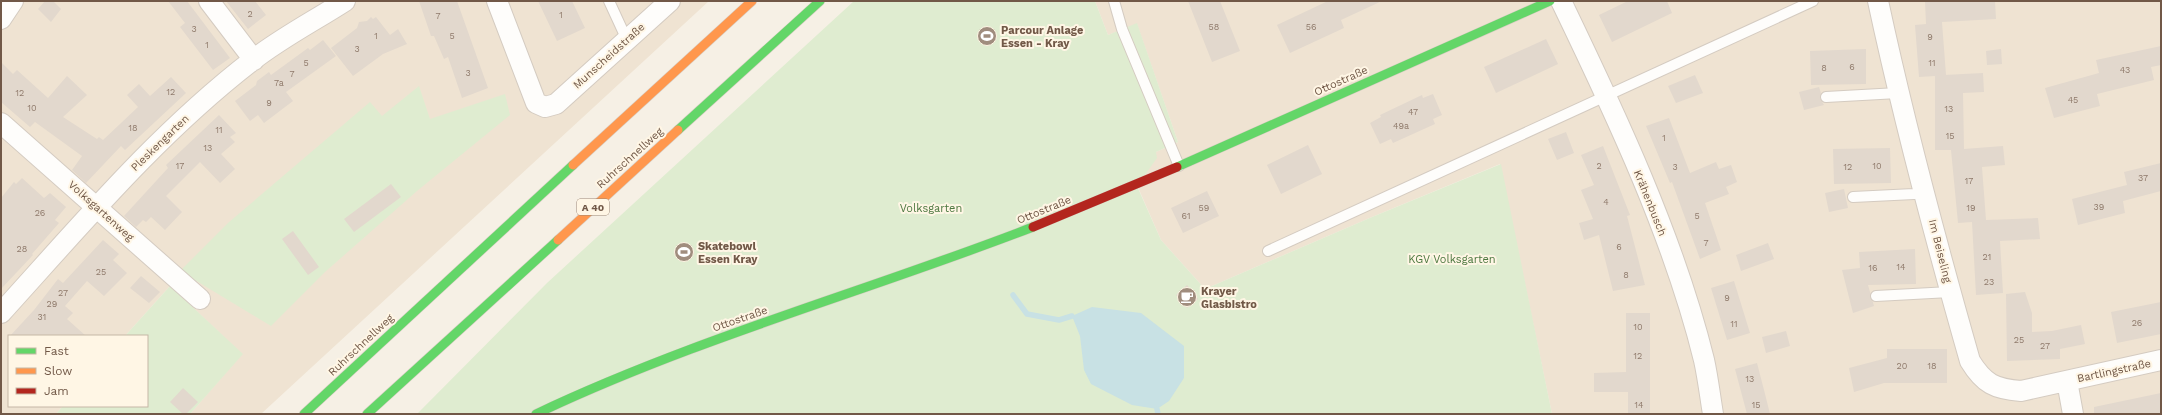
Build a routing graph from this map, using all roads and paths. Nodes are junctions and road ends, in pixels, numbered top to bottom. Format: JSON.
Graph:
{"nodes":[{"id":1,"x":13,"y":1,"type":"edge"},
{"id":2,"x":209,"y":1,"type":"edge"},
{"id":3,"x":344,"y":1,"type":"edge"},
{"id":4,"x":497,"y":1,"type":"edge"},
{"id":5,"x":609,"y":1,"type":"edge"},
{"id":6,"x":670,"y":1,"type":"edge"},
{"id":7,"x":752,"y":1,"type":"edge"},
{"id":8,"x":820,"y":1,"type":"edge"},
{"id":9,"x":1114,"y":1,"type":"edge"},
{"id":10,"x":1550,"y":1,"type":"edge"},
{"id":11,"x":1561,"y":1,"type":"edge"},
{"id":12,"x":1813,"y":1,"type":"edge"},
{"id":13,"x":1878,"y":1,"type":"edge"},
{"id":14,"x":1,"y":19,"type":"edge"},
{"id":15,"x":627,"y":40,"type":"junction"},
{"id":16,"x":254,"y":60,"type":"junction"},
{"id":17,"x":1898,"y":93,"type":"junction"},
{"id":18,"x":1605,"y":96,"type":"junction"},
{"id":19,"x":1826,"y":97,"type":"dead end"},
{"id":20,"x":1,"y":123,"type":"edge"},
{"id":21,"x":1179,"y":166,"type":"junction"},
{"id":22,"x":1924,"y":192,"type":"junction"},
{"id":23,"x":1853,"y":197,"type":"dead end"},
{"id":24,"x":97,"y":207,"type":"junction"},
{"id":25,"x":1268,"y":251,"type":"dead end"},
{"id":26,"x":1950,"y":292,"type":"junction"},
{"id":27,"x":1876,"y":296,"type":"dead end"},
{"id":28,"x":200,"y":299,"type":"dead end"},
{"id":29,"x":1,"y":313,"type":"edge"},
{"id":30,"x":2161,"y":360,"type":"edge"},
{"id":31,"x":2067,"y":381,"type":"junction"},
{"id":32,"x":304,"y":414,"type":"edge"},
{"id":33,"x":367,"y":414,"type":"edge"},
{"id":34,"x":536,"y":414,"type":"edge"},
{"id":35,"x":1713,"y":414,"type":"edge"},
{"id":36,"x":2073,"y":414,"type":"edge"}],
"edges":[{"from":1,"to":14,"type":"street"},
{"from":2,"to":16,"type":"street"},
{"from":3,"to":16,"type":"street","name":"Pleskengarten"},
{"from":4,"to":15,"type":"street","name":"Munscheidstraße"},
{"from":5,"to":15,"type":"lane"},
{"from":6,"to":15,"type":"street","name":"Munscheidstraße"},
{"from":7,"to":32,"type":"main road","name":"Ruhrschnellweg"},
{"from":8,"to":33,"type":"main road","name":"Ruhrschnellweg","number":"A 40"},
{"from":9,"to":21,"type":"lane"},
{"from":10,"to":21,"type":"main road","name":"Ottostraße"},
{"from":11,"to":18,"type":"street","name":"Krähenbusch"},
{"from":12,"to":18,"type":"lane"},
{"from":13,"to":17,"type":"street","name":"Im Beiseling"},
{"from":16,"to":24,"type":"street","name":"Pleskengarten"},
{"from":17,"to":19,"type":"lane"},
{"from":17,"to":22,"type":"street","name":"Im Beiseling"},
{"from":18,"to":25,"type":"lane"},
{"from":18,"to":35,"type":"street","name":"Krähenbusch"},
{"from":20,"to":24,"type":"street","name":"Volksgartenweg"},
{"from":21,"to":34,"type":"main road","name":"Ottostraße"},
{"from":22,"to":23,"type":"lane"},
{"from":22,"to":26,"type":"street","name":"Im Beiseling"},
{"from":24,"to":28,"type":"street","name":"Volksgartenweg"},
{"from":24,"to":29,"type":"street","name":"Pleskengarten"},
{"from":26,"to":27,"type":"lane"},
{"from":26,"to":31,"type":"street","name":"Im Beiseling"},
{"from":30,"to":31,"type":"street","name":"Bartlingstraße"},
{"from":31,"to":36,"type":"street"}]}
